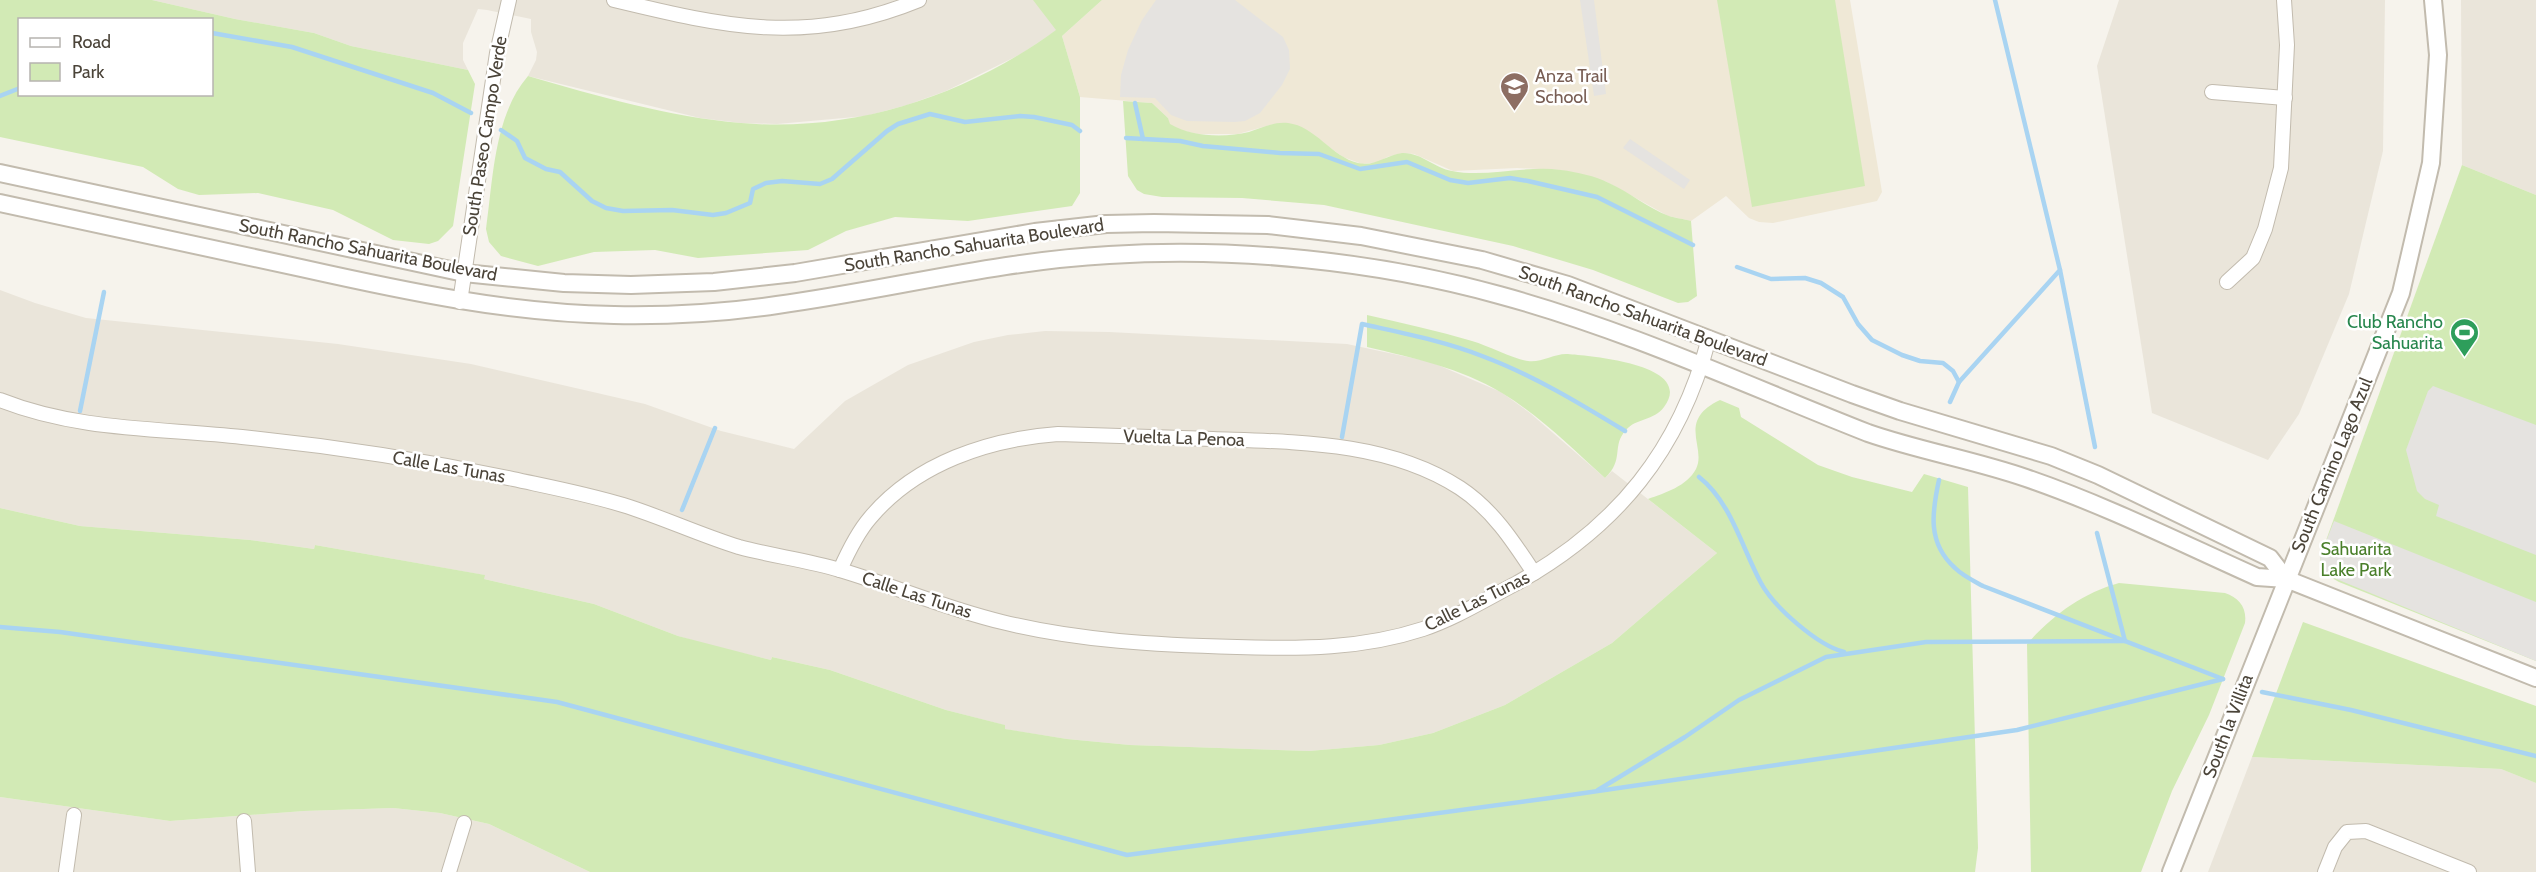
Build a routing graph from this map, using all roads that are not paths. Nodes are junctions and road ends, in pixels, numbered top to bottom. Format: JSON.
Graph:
{"nodes":[{"id":1,"x":509,"y":0,"type":"edge"},
{"id":2,"x":614,"y":0,"type":"edge"},
{"id":3,"x":919,"y":0,"type":"edge"},
{"id":4,"x":2284,"y":0,"type":"edge"},
{"id":5,"x":2433,"y":0,"type":"edge"},
{"id":6,"x":2212,"y":92,"type":"dead end"},
{"id":7,"x":2285,"y":98,"type":"junction"},
{"id":8,"x":0,"y":173,"type":"edge"},
{"id":9,"x":0,"y":203,"type":"edge"},
{"id":10,"x":464,"y":273,"type":"junction"},
{"id":11,"x":2227,"y":282,"type":"dead end"},
{"id":12,"x":460,"y":302,"type":"junction"},
{"id":13,"x":1709,"y":338,"type":"junction"},
{"id":14,"x":1701,"y":367,"type":"junction"},
{"id":15,"x":0,"y":400,"type":"edge"},
{"id":16,"x":840,"y":570,"type":"junction"},
{"id":17,"x":1534,"y":573,"type":"junction"},
{"id":18,"x":2286,"y":579,"type":"junction"},
{"id":19,"x":2536,"y":678,"type":"edge"},
{"id":20,"x":74,"y":815,"type":"dead end"},
{"id":21,"x":244,"y":821,"type":"dead end"},
{"id":22,"x":464,"y":823,"type":"dead end"},
{"id":23,"x":66,"y":872,"type":"edge"},
{"id":24,"x":248,"y":872,"type":"edge"},
{"id":25,"x":449,"y":872,"type":"edge"},
{"id":26,"x":2171,"y":872,"type":"edge"},
{"id":27,"x":2325,"y":872,"type":"edge"},
{"id":28,"x":2469,"y":872,"type":"edge"}],
"edges":[{"from":1,"to":10,"type":"street","name":"South Paseo Campo Verde"},
{"from":2,"to":3,"type":"street"},
{"from":4,"to":7,"type":"street"},
{"from":5,"to":18,"type":"street","name":"South Camino Lago Azul"},
{"from":6,"to":7,"type":"street"},
{"from":7,"to":11,"type":"street"},
{"from":8,"to":10,"type":"street","name":"South Rancho Sahuarita Boulevard"},
{"from":9,"to":12,"type":"street","name":"South Rancho Sahuarita Boulevard"},
{"from":10,"to":12,"type":"street","name":"South Paseo Campo Verde"},
{"from":10,"to":13,"type":"street","name":"South Rancho Sahuarita Boulevard"},
{"from":12,"to":14,"type":"street","name":"South Rancho Sahuarita Boulevard"},
{"from":13,"to":14,"type":"street","name":"Calle Las Tunas"},
{"from":13,"to":18,"type":"street","name":"South Rancho Sahuarita Boulevard"},
{"from":14,"to":17,"type":"street","name":"Calle Las Tunas"},
{"from":14,"to":18,"type":"street","name":"South Rancho Sahuarita Boulevard"},
{"from":15,"to":16,"type":"street","name":"Calle Las Tunas"},
{"from":16,"to":17,"type":"street","name":"Calle Las Tunas"},
{"from":16,"to":17,"type":"street","name":"Vuelta La Penoa"},
{"from":18,"to":19,"type":"street","name":"South Rancho Sahuarita Boulevard"},
{"from":18,"to":26,"type":"street","name":"South la Villita"},
{"from":20,"to":23,"type":"street"},
{"from":21,"to":24,"type":"street"},
{"from":22,"to":25,"type":"street"},
{"from":27,"to":28,"type":"street"}]}
